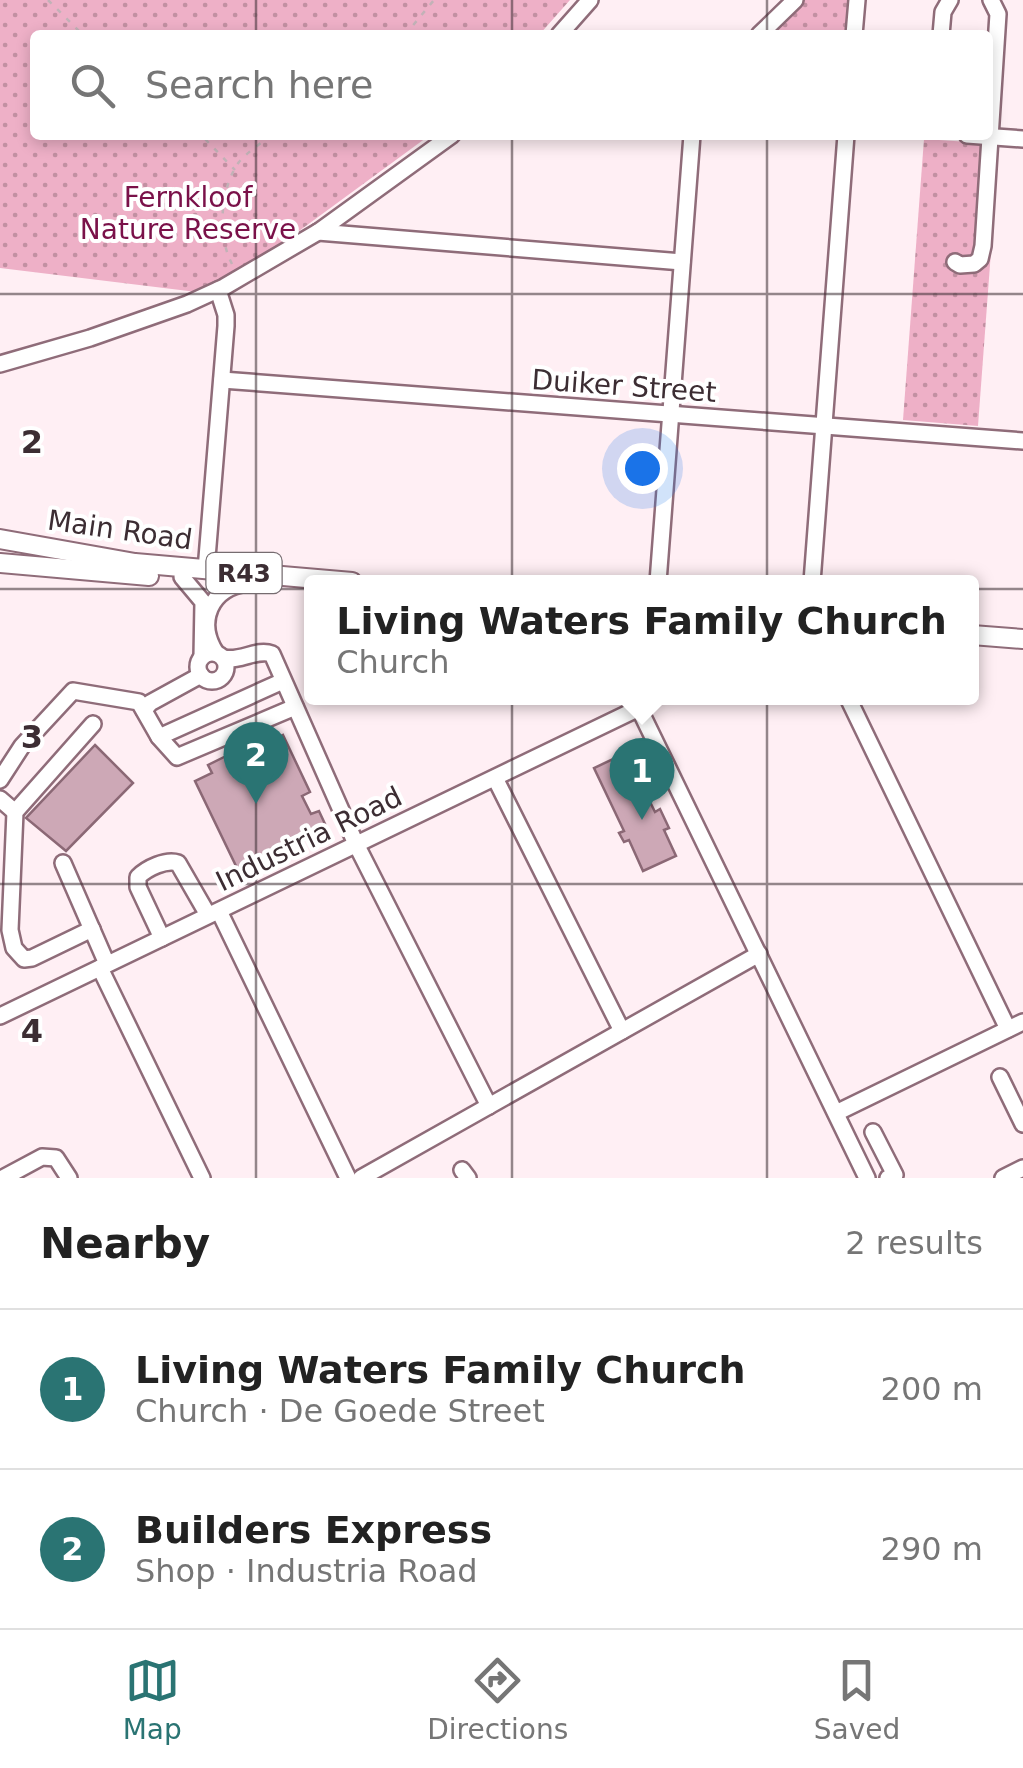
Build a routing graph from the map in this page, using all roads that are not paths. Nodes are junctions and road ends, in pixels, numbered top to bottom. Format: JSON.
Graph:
{"nodes":[{"id":1,"x":590,"y":0,"type":"edge"},
{"id":2,"x":796,"y":0,"type":"edge"},
{"id":3,"x":857,"y":0,"type":"edge"},
{"id":4,"x":950,"y":0,"type":"edge"},
{"id":5,"x":991,"y":0,"type":"edge"},
{"id":6,"x":563,"y":30,"type":"edge"},
{"id":7,"x":764,"y":30,"type":"edge"},
{"id":8,"x":854,"y":30,"type":"edge"},
{"id":9,"x":942,"y":30,"type":"edge"},
{"id":10,"x":993,"y":102,"type":"edge"},
{"id":11,"x":993,"y":137,"type":"edge"},
{"id":12,"x":1023,"y":139,"type":"edge"},
{"id":13,"x":445,"y":140,"type":"edge"},
{"id":14,"x":692,"y":140,"type":"edge"},
{"id":15,"x":846,"y":140,"type":"edge"},
{"id":16,"x":991,"y":140,"type":"edge"},
{"id":17,"x":318,"y":232,"type":"junction"},
{"id":18,"x":682,"y":262,"type":"junction"},
{"id":19,"x":955,"y":262,"type":"dead end"},
{"id":20,"x":218,"y":290,"type":"junction"},
{"id":21,"x":0,"y":364,"type":"edge"},
{"id":22,"x":222,"y":380,"type":"junction"},
{"id":23,"x":671,"y":414,"type":"junction"},
{"id":24,"x":824,"y":426,"type":"junction"},
{"id":25,"x":1023,"y":442,"type":"edge"},
{"id":26,"x":0,"y":539,"type":"edge"},
{"id":27,"x":0,"y":563,"type":"edge"},
{"id":28,"x":206,"y":570,"type":"junction"},
{"id":29,"x":659,"y":575,"type":"edge"},
{"id":30,"x":813,"y":575,"type":"edge"},
{"id":31,"x":182,"y":578,"type":"junction"},
{"id":32,"x":304,"y":578,"type":"edge"},
{"id":33,"x":247,"y":583,"type":"junction"},
{"id":34,"x":304,"y":588,"type":"edge"},
{"id":35,"x":979,"y":635,"type":"edge"},
{"id":36,"x":1023,"y":638,"type":"edge"},
{"id":37,"x":214,"y":656,"type":"junction"},
{"id":38,"x":202,"y":675,"type":"junction"},
{"id":39,"x":284,"y":681,"type":"junction"},
{"id":40,"x":632,"y":705,"type":"edge"},
{"id":41,"x":637,"y":705,"type":"edge"},
{"id":42,"x":852,"y":705,"type":"edge"},
{"id":43,"x":295,"y":707,"type":"junction"},
{"id":44,"x":144,"y":710,"type":"junction"},
{"id":45,"x":93,"y":724,"type":"dead end"},
{"id":46,"x":159,"y":738,"type":"junction"},
{"id":47,"x":494,"y":778,"type":"junction"},
{"id":48,"x":0,"y":780,"type":"edge"},
{"id":49,"x":0,"y":799,"type":"edge"},
{"id":50,"x":15,"y":812,"type":"junction"},
{"id":51,"x":356,"y":844,"type":"junction"},
{"id":52,"x":63,"y":864,"type":"dead end"},
{"id":53,"x":214,"y":913,"type":"junction"},
{"id":54,"x":92,"y":929,"type":"junction"},
{"id":55,"x":162,"y":938,"type":"junction"},
{"id":56,"x":760,"y":954,"type":"junction"},
{"id":57,"x":104,"y":966,"type":"junction"},
{"id":58,"x":0,"y":1016,"type":"edge"},
{"id":59,"x":1016,"y":1025,"type":"edge"},
{"id":60,"x":622,"y":1031,"type":"junction"},
{"id":61,"x":1000,"y":1077,"type":"dead end"},
{"id":62,"x":489,"y":1106,"type":"junction"},
{"id":63,"x":836,"y":1113,"type":"junction"},
{"id":64,"x":1023,"y":1124,"type":"edge"},
{"id":65,"x":873,"y":1132,"type":"dead end"},
{"id":66,"x":1023,"y":1168,"type":"edge"},
{"id":67,"x":893,"y":1177,"type":"edge"},
{"id":68,"x":4,"y":1178,"type":"edge"},
{"id":69,"x":69,"y":1178,"type":"edge"},
{"id":70,"x":202,"y":1178,"type":"edge"},
{"id":71,"x":348,"y":1178,"type":"edge"},
{"id":72,"x":360,"y":1178,"type":"edge"},
{"id":73,"x":867,"y":1178,"type":"edge"},
{"id":74,"x":1002,"y":1178,"type":"edge"}],
"edges":[{"from":1,"to":6,"type":"street"},
{"from":2,"to":7,"type":"street"},
{"from":3,"to":8,"type":"street"},
{"from":4,"to":9,"type":"street"},
{"from":5,"to":10,"type":"street"},
{"from":11,"to":12,"type":"street"},
{"from":13,"to":17,"type":"street"},
{"from":14,"to":18,"type":"street"},
{"from":15,"to":24,"type":"street"},
{"from":16,"to":19,"type":"street"},
{"from":17,"to":18,"type":"street"},
{"from":17,"to":20,"type":"street"},
{"from":18,"to":23,"type":"street"},
{"from":20,"to":21,"type":"street"},
{"from":20,"to":22,"type":"street"},
{"from":22,"to":23,"type":"street","name":"Duiker Street"},
{"from":22,"to":28,"type":"street"},
{"from":23,"to":24,"type":"street","name":"Duiker Street"},
{"from":23,"to":29,"type":"street"},
{"from":24,"to":25,"type":"street","name":"Duiker Street"},
{"from":24,"to":30,"type":"street"},
{"from":26,"to":28,"type":"main road","name":"Main Road","number":"R43"},
{"from":27,"to":31,"type":"main road","name":"Main Road","number":"R43"},
{"from":28,"to":32,"type":"main road","name":"Main Road","number":"R43"},
{"from":31,"to":33,"type":"main road","name":"Main Road","number":"R43"},
{"from":31,"to":37,"type":"street"},
{"from":33,"to":34,"type":"main road","name":"Main Road","number":"R43"},
{"from":33,"to":37,"type":"street"},
{"from":35,"to":36,"type":"main road"},
{"from":37,"to":38,"type":"street"},
{"from":37,"to":38,"type":"street"},
{"from":37,"to":39,"type":"street"},
{"from":38,"to":44,"type":"street"},
{"from":39,"to":43,"type":"street"},
{"from":39,"to":46,"type":"street"},
{"from":40,"to":47,"type":"street","name":"Industria Road"},
{"from":41,"to":56,"type":"street"},
{"from":42,"to":59,"type":"street"},
{"from":43,"to":46,"type":"street"},
{"from":43,"to":51,"type":"street"},
{"from":44,"to":46,"type":"street"},
{"from":44,"to":48,"type":"street"},
{"from":45,"to":50,"type":"street"},
{"from":47,"to":51,"type":"street","name":"Industria Road"},
{"from":47,"to":60,"type":"street"},
{"from":49,"to":50,"type":"street"},
{"from":50,"to":54,"type":"street"},
{"from":51,"to":53,"type":"street","name":"Industria Road"},
{"from":51,"to":62,"type":"street"},
{"from":52,"to":54,"type":"street"},
{"from":53,"to":55,"type":"street","name":"Industria Road"},
{"from":53,"to":55,"type":"street"},
{"from":53,"to":71,"type":"street"},
{"from":54,"to":57,"type":"street"},
{"from":55,"to":57,"type":"street","name":"Industria Road"},
{"from":56,"to":60,"type":"street"},
{"from":56,"to":63,"type":"street"},
{"from":57,"to":58,"type":"street","name":"Industria Road"},
{"from":57,"to":70,"type":"street"},
{"from":59,"to":63,"type":"street"},
{"from":60,"to":62,"type":"street"},
{"from":61,"to":64,"type":"street"},
{"from":62,"to":72,"type":"street"},
{"from":63,"to":73,"type":"street"},
{"from":65,"to":67,"type":"street"},
{"from":66,"to":74,"type":"street"},
{"from":68,"to":69,"type":"street"}]}
